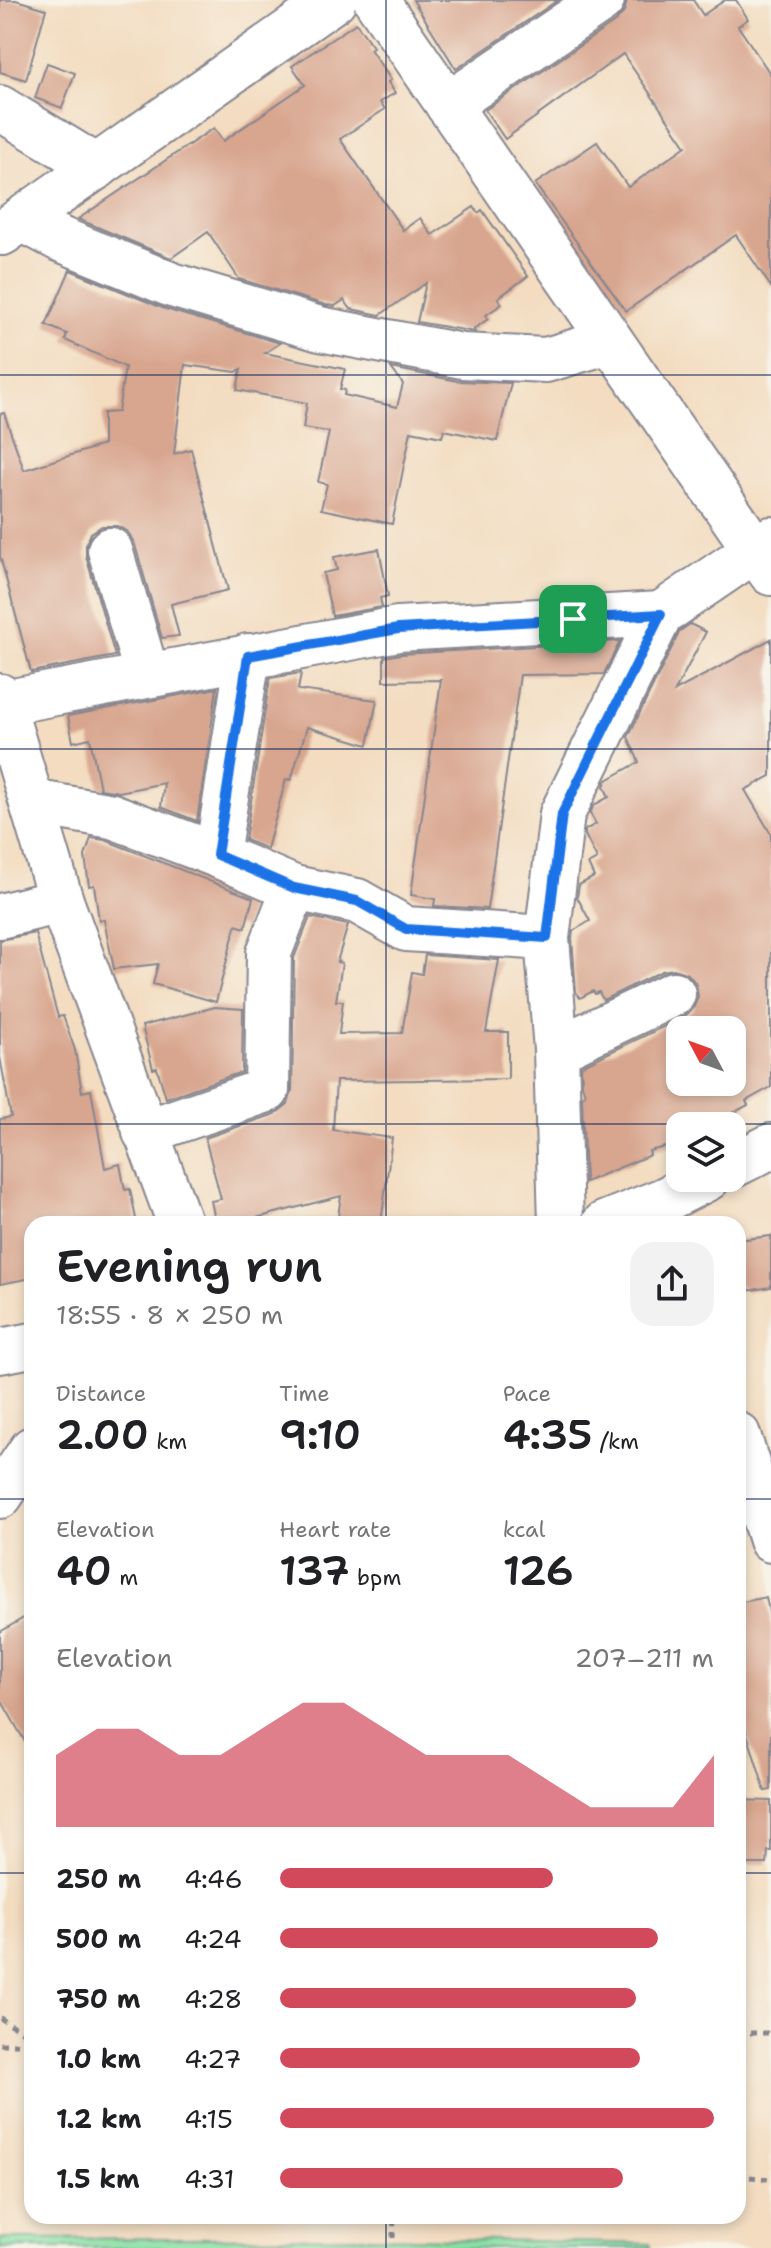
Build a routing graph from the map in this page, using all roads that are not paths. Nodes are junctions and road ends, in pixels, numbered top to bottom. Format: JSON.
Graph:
{"nodes":[{"id":1,"x":334,"y":0,"type":"edge"},
{"id":2,"x":376,"y":0,"type":"edge"},
{"id":3,"x":602,"y":0,"type":"edge"},
{"id":4,"x":448,"y":105,"type":"junction"},
{"id":5,"x":0,"y":108,"type":"edge"},
{"id":6,"x":97,"y":167,"type":"junction"},
{"id":7,"x":11,"y":227,"type":"edge"},
{"id":8,"x":610,"y":341,"type":"junction"},
{"id":9,"x":110,"y":550,"type":"dead end"},
{"id":10,"x":766,"y":554,"type":"edge"},
{"id":11,"x":661,"y":614,"type":"junction"},
{"id":12,"x":248,"y":656,"type":"junction"},
{"id":13,"x":147,"y":675,"type":"junction"},
{"id":14,"x":1,"y":700,"type":"edge"},
{"id":15,"x":18,"y":785,"type":"edge"},
{"id":16,"x":217,"y":855,"type":"junction"},
{"id":17,"x":294,"y":888,"type":"junction"},
{"id":18,"x":61,"y":901,"type":"junction"},
{"id":19,"x":0,"y":916,"type":"edge"},
{"id":20,"x":547,"y":938,"type":"junction"},
{"id":21,"x":673,"y":994,"type":"dead end"},
{"id":22,"x":556,"y":1050,"type":"junction"},
{"id":23,"x":145,"y":1132,"type":"junction"},
{"id":24,"x":771,"y":1146,"type":"edge"},
{"id":25,"x":746,"y":1159,"type":"edge"},
{"id":26,"x":692,"y":1192,"type":"edge"},
{"id":27,"x":668,"y":1212,"type":"edge"},
{"id":28,"x":177,"y":1216,"type":"edge"},
{"id":29,"x":561,"y":1216,"type":"edge"},
{"id":30,"x":647,"y":1216,"type":"edge"},
{"id":31,"x":24,"y":1346,"type":"edge"},
{"id":32,"x":0,"y":1351,"type":"edge"},
{"id":33,"x":746,"y":1460,"type":"edge"},
{"id":34,"x":24,"y":1461,"type":"edge"},
{"id":35,"x":0,"y":1496,"type":"edge"},
{"id":36,"x":771,"y":1540,"type":"edge"}],
"edges":[{"from":1,"to":6,"type":"street"},
{"from":2,"to":4,"type":"street"},
{"from":3,"to":4,"type":"street"},
{"from":4,"to":8,"type":"street"},
{"from":5,"to":6,"type":"street"},
{"from":6,"to":7,"type":"street"},
{"from":7,"to":8,"type":"street"},
{"from":8,"to":10,"type":"street"},
{"from":9,"to":13,"type":"street"},
{"from":10,"to":11,"type":"street"},
{"from":11,"to":12,"type":"street"},
{"from":11,"to":20,"type":"street"},
{"from":12,"to":13,"type":"street"},
{"from":12,"to":16,"type":"street"},
{"from":13,"to":14,"type":"street"},
{"from":14,"to":15,"type":"street"},
{"from":15,"to":16,"type":"street"},
{"from":15,"to":18,"type":"street"},
{"from":16,"to":17,"type":"street"},
{"from":17,"to":20,"type":"street"},
{"from":17,"to":23,"type":"street"},
{"from":18,"to":19,"type":"street"},
{"from":18,"to":23,"type":"street"},
{"from":20,"to":22,"type":"street"},
{"from":21,"to":22,"type":"street"},
{"from":22,"to":29,"type":"street"},
{"from":23,"to":28,"type":"street"},
{"from":24,"to":25,"type":"street"},
{"from":26,"to":27,"type":"street"},
{"from":27,"to":30,"type":"street"},
{"from":31,"to":32,"type":"street"},
{"from":33,"to":36,"type":"street"},
{"from":34,"to":35,"type":"street"}]}
